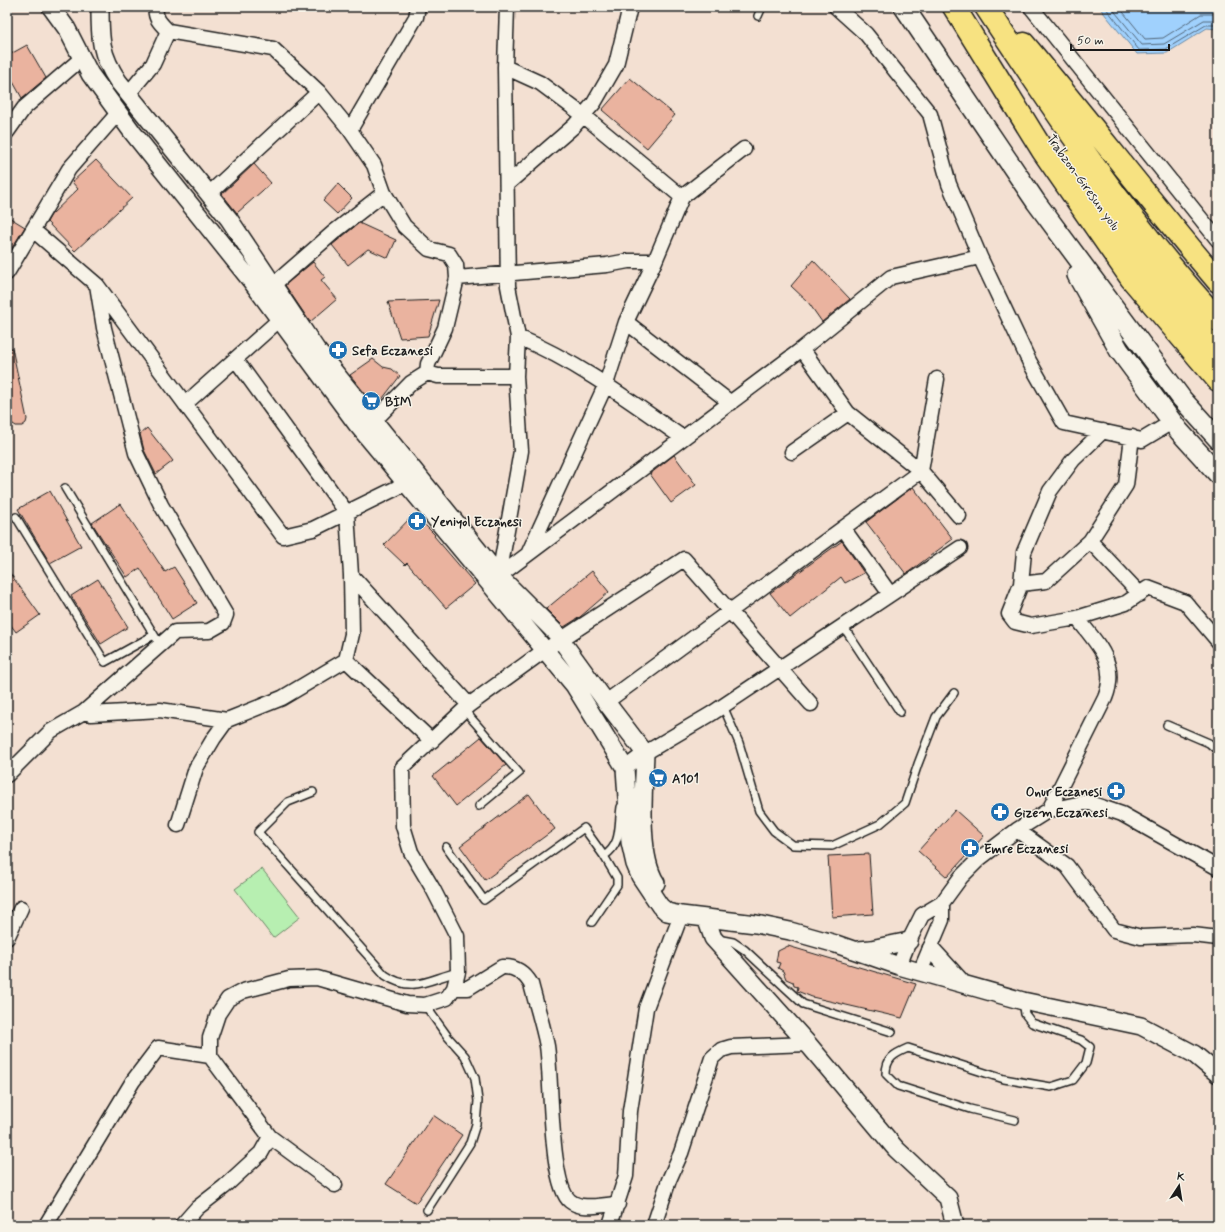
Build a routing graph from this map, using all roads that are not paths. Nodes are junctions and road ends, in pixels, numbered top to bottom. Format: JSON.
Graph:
{"nodes":[{"id":1,"x":52,"y":7,"type":"edge"},
{"id":2,"x":100,"y":7,"type":"edge"},
{"id":3,"x":156,"y":7,"type":"edge"},
{"id":4,"x":418,"y":7,"type":"edge"},
{"id":5,"x":507,"y":7,"type":"edge"},
{"id":6,"x":630,"y":7,"type":"edge"},
{"id":7,"x":762,"y":7,"type":"edge"},
{"id":8,"x":836,"y":7,"type":"edge"},
{"id":9,"x":904,"y":7,"type":"edge"},
{"id":10,"x":955,"y":7,"type":"edge"},
{"id":11,"x":986,"y":7,"type":"edge"},
{"id":12,"x":993,"y":7,"type":"edge"},
{"id":13,"x":1031,"y":7,"type":"edge"},
{"id":14,"x":758,"y":16,"type":"dead end"},
{"id":15,"x":168,"y":31,"type":"junction"},
{"id":16,"x":82,"y":58,"type":"junction"},
{"id":17,"x":505,"y":67,"type":"junction"},
{"id":18,"x":319,"y":92,"type":"junction"},
{"id":19,"x":128,"y":94,"type":"junction"},
{"id":20,"x":118,"y":113,"type":"junction"},
{"id":21,"x":583,"y":115,"type":"junction"},
{"id":22,"x":350,"y":130,"type":"junction"},
{"id":23,"x":7,"y":132,"type":"edge"},
{"id":24,"x":744,"y":149,"type":"dead end"},
{"id":25,"x":507,"y":184,"type":"junction"},
{"id":26,"x":384,"y":193,"type":"junction"},
{"id":27,"x":209,"y":194,"type":"junction"},
{"id":28,"x":682,"y":197,"type":"junction"},
{"id":29,"x":1036,"y":202,"type":"junction"},
{"id":30,"x":1119,"y":214,"type":"junction"},
{"id":31,"x":33,"y":230,"type":"junction"},
{"id":32,"x":1218,"y":240,"type":"edge"},
{"id":33,"x":980,"y":257,"type":"junction"},
{"id":34,"x":655,"y":261,"type":"junction"},
{"id":35,"x":508,"y":272,"type":"junction"},
{"id":36,"x":7,"y":273,"type":"edge"},
{"id":37,"x":457,"y":278,"type":"junction"},
{"id":38,"x":1218,"y":281,"type":"edge"},
{"id":39,"x":97,"y":285,"type":"junction"},
{"id":40,"x":273,"y":285,"type":"junction"},
{"id":41,"x":279,"y":320,"type":"junction"},
{"id":42,"x":1218,"y":320,"type":"edge"},
{"id":43,"x":626,"y":322,"type":"junction"},
{"id":44,"x":518,"y":337,"type":"junction"},
{"id":45,"x":802,"y":349,"type":"junction"},
{"id":46,"x":1218,"y":352,"type":"edge"},
{"id":47,"x":236,"y":360,"type":"junction"},
{"id":48,"x":427,"y":373,"type":"junction"},
{"id":49,"x":516,"y":376,"type":"junction"},
{"id":50,"x":937,"y":379,"type":"dead end"},
{"id":51,"x":1218,"y":380,"type":"edge"},
{"id":52,"x":606,"y":384,"type":"junction"},
{"id":53,"x":731,"y":403,"type":"junction"},
{"id":54,"x":185,"y":404,"type":"junction"},
{"id":55,"x":848,"y":413,"type":"junction"},
{"id":56,"x":374,"y":421,"type":"junction"},
{"id":57,"x":1172,"y":422,"type":"junction"},
{"id":58,"x":1103,"y":431,"type":"junction"},
{"id":59,"x":1132,"y":437,"type":"junction"},
{"id":60,"x":683,"y":438,"type":"junction"},
{"id":61,"x":1218,"y":439,"type":"edge"},
{"id":62,"x":792,"y":452,"type":"dead end"},
{"id":63,"x":921,"y":471,"type":"junction"},
{"id":64,"x":1218,"y":474,"type":"edge"},
{"id":65,"x":413,"y":480,"type":"junction"},
{"id":66,"x":65,"y":488,"type":"dead end"},
{"id":67,"x":347,"y":513,"type":"junction"},
{"id":68,"x":959,"y":516,"type":"dead end"},
{"id":69,"x":16,"y":517,"type":"dead end"},
{"id":70,"x":843,"y":528,"type":"junction"},
{"id":71,"x":1090,"y":541,"type":"junction"},
{"id":72,"x":960,"y":548,"type":"dead end"},
{"id":73,"x":528,"y":555,"type":"junction"},
{"id":74,"x":351,"y":575,"type":"junction"},
{"id":75,"x":499,"y":576,"type":"junction"},
{"id":76,"x":1021,"y":584,"type":"junction"},
{"id":77,"x":890,"y":594,"type":"junction"},
{"id":78,"x":1140,"y":594,"type":"junction"},
{"id":79,"x":729,"y":612,"type":"junction"},
{"id":80,"x":1077,"y":618,"type":"junction"},
{"id":81,"x":844,"y":626,"type":"junction"},
{"id":82,"x":157,"y":640,"type":"junction"},
{"id":83,"x":561,"y":640,"type":"junction"},
{"id":84,"x":1218,"y":641,"type":"edge"},
{"id":85,"x":545,"y":650,"type":"junction"},
{"id":86,"x":346,"y":660,"type":"junction"},
{"id":87,"x":778,"y":669,"type":"junction"},
{"id":88,"x":954,"y":693,"type":"dead end"},
{"id":89,"x":606,"y":702,"type":"junction"},
{"id":90,"x":811,"y":704,"type":"dead end"},
{"id":91,"x":723,"y":706,"type":"junction"},
{"id":92,"x":467,"y":708,"type":"junction"},
{"id":93,"x":84,"y":712,"type":"junction"},
{"id":94,"x":900,"y":712,"type":"dead end"},
{"id":95,"x":228,"y":720,"type":"junction"},
{"id":96,"x":1167,"y":725,"type":"dead end"},
{"id":97,"x":432,"y":742,"type":"junction"},
{"id":98,"x":1218,"y":751,"type":"edge"},
{"id":99,"x":645,"y":753,"type":"junction"},
{"id":100,"x":625,"y":768,"type":"junction"},
{"id":101,"x":7,"y":775,"type":"edge"},
{"id":102,"x":314,"y":792,"type":"dead end"},
{"id":103,"x":479,"y":806,"type":"dead end"},
{"id":104,"x":1050,"y":810,"type":"junction"},
{"id":105,"x":178,"y":825,"type":"dead end"},
{"id":106,"x":1017,"y":830,"type":"junction"},
{"id":107,"x":446,"y":847,"type":"dead end"},
{"id":108,"x":604,"y":856,"type":"junction"},
{"id":109,"x":1218,"y":868,"type":"edge"},
{"id":110,"x":942,"y":903,"type":"junction"},
{"id":111,"x":21,"y":908,"type":"dead end"},
{"id":112,"x":680,"y":914,"type":"junction"},
{"id":113,"x":706,"y":918,"type":"junction"},
{"id":114,"x":592,"y":922,"type":"dead end"},
{"id":115,"x":7,"y":938,"type":"edge"},
{"id":116,"x":713,"y":938,"type":"junction"},
{"id":117,"x":1218,"y":938,"type":"edge"},
{"id":118,"x":909,"y":941,"type":"junction"},
{"id":119,"x":931,"y":949,"type":"junction"},
{"id":120,"x":853,"y":950,"type":"junction"},
{"id":121,"x":899,"y":966,"type":"junction"},
{"id":122,"x":458,"y":972,"type":"junction"},
{"id":123,"x":920,"y":972,"type":"junction"},
{"id":124,"x":962,"y":984,"type":"junction"},
{"id":125,"x":454,"y":988,"type":"junction"},
{"id":126,"x":1022,"y":1001,"type":"junction"},
{"id":127,"x":425,"y":1006,"type":"junction"},
{"id":128,"x":892,"y":1032,"type":"dead end"},
{"id":129,"x":808,"y":1044,"type":"junction"},
{"id":130,"x":210,"y":1056,"type":"junction"},
{"id":131,"x":1218,"y":1074,"type":"edge"},
{"id":132,"x":1015,"y":1120,"type":"dead end"},
{"id":133,"x":270,"y":1137,"type":"junction"},
{"id":134,"x":335,"y":1185,"type":"dead end"},
{"id":135,"x":618,"y":1204,"type":"junction"},
{"id":136,"x":427,"y":1210,"type":"dead end"},
{"id":137,"x":46,"y":1225,"type":"edge"},
{"id":138,"x":182,"y":1225,"type":"edge"},
{"id":139,"x":610,"y":1225,"type":"edge"},
{"id":140,"x":654,"y":1225,"type":"edge"},
{"id":141,"x":955,"y":1225,"type":"edge"}],
"edges":[{"from":1,"to":16,"type":"street"},
{"from":2,"to":19,"type":"street"},
{"from":3,"to":15,"type":"street"},
{"from":4,"to":22,"type":"street"},
{"from":5,"to":17,"type":"street"},
{"from":6,"to":21,"type":"street"},
{"from":7,"to":14,"type":"lane"},
{"from":8,"to":33,"type":"street"},
{"from":9,"to":29,"type":"main road"},
{"from":10,"to":30,"type":"highway","name":"Trabzon-Giresun yolu"},
{"from":10,"to":51,"type":"highway"},
{"from":11,"to":30,"type":"highway","name":"Trabzon-Giresun yolu"},
{"from":12,"to":38,"type":"highway"},
{"from":13,"to":32,"type":"street"},
{"from":15,"to":18,"type":"street"},
{"from":15,"to":19,"type":"street"},
{"from":16,"to":20,"type":"street"},
{"from":16,"to":23,"type":"street"},
{"from":17,"to":21,"type":"street"},
{"from":17,"to":25,"type":"street"},
{"from":18,"to":22,"type":"street"},
{"from":18,"to":27,"type":"street"},
{"from":19,"to":27,"type":"street"},
{"from":20,"to":31,"type":"street"},
{"from":20,"to":41,"type":"street"},
{"from":21,"to":25,"type":"street"},
{"from":21,"to":28,"type":"street"},
{"from":22,"to":26,"type":"street"},
{"from":24,"to":28,"type":"street"},
{"from":25,"to":35,"type":"street"},
{"from":26,"to":37,"type":"street"},
{"from":26,"to":40,"type":"street"},
{"from":27,"to":40,"type":"street"},
{"from":28,"to":34,"type":"street"},
{"from":29,"to":57,"type":"main road"},
{"from":29,"to":61,"type":"main road"},
{"from":30,"to":42,"type":"highway","name":"Trabzon-Giresun yolu"},
{"from":30,"to":46,"type":"highway","name":"Trabzon-Giresun yolu"},
{"from":31,"to":36,"type":"street"},
{"from":31,"to":39,"type":"street"},
{"from":33,"to":45,"type":"street"},
{"from":33,"to":58,"type":"street"},
{"from":34,"to":35,"type":"street"},
{"from":34,"to":43,"type":"street"},
{"from":35,"to":37,"type":"street"},
{"from":35,"to":44,"type":"street"},
{"from":37,"to":48,"type":"street"},
{"from":39,"to":54,"type":"street"},
{"from":39,"to":82,"type":"street"},
{"from":40,"to":56,"type":"street"},
{"from":41,"to":47,"type":"street"},
{"from":41,"to":65,"type":"street"},
{"from":43,"to":52,"type":"street"},
{"from":43,"to":53,"type":"street"},
{"from":44,"to":49,"type":"street"},
{"from":44,"to":52,"type":"street"},
{"from":45,"to":53,"type":"street"},
{"from":45,"to":55,"type":"street"},
{"from":47,"to":54,"type":"street"},
{"from":47,"to":67,"type":"street"},
{"from":48,"to":49,"type":"street"},
{"from":48,"to":56,"type":"street"},
{"from":49,"to":75,"type":"street"},
{"from":50,"to":63,"type":"street"},
{"from":52,"to":60,"type":"street"},
{"from":52,"to":73,"type":"street"},
{"from":53,"to":60,"type":"street"},
{"from":54,"to":67,"type":"street"},
{"from":55,"to":62,"type":"street"},
{"from":55,"to":63,"type":"street"},
{"from":56,"to":65,"type":"street"},
{"from":57,"to":59,"type":"street"},
{"from":57,"to":64,"type":"main road"},
{"from":58,"to":59,"type":"street"},
{"from":58,"to":76,"type":"street"},
{"from":59,"to":71,"type":"street"},
{"from":60,"to":73,"type":"street"},
{"from":63,"to":68,"type":"street"},
{"from":63,"to":70,"type":"street"},
{"from":65,"to":67,"type":"street"},
{"from":65,"to":75,"type":"street"},
{"from":65,"to":85,"type":"street"},
{"from":66,"to":82,"type":"lane"},
{"from":67,"to":74,"type":"street"},
{"from":69,"to":82,"type":"lane"},
{"from":70,"to":77,"type":"street"},
{"from":70,"to":79,"type":"street"},
{"from":71,"to":76,"type":"street"},
{"from":71,"to":78,"type":"street"},
{"from":72,"to":77,"type":"street"},
{"from":73,"to":75,"type":"street"},
{"from":74,"to":86,"type":"street"},
{"from":74,"to":92,"type":"street"},
{"from":75,"to":83,"type":"street"},
{"from":76,"to":80,"type":"street"},
{"from":77,"to":81,"type":"street"},
{"from":78,"to":80,"type":"street"},
{"from":78,"to":84,"type":"street"},
{"from":79,"to":83,"type":"street"},
{"from":79,"to":87,"type":"street"},
{"from":79,"to":89,"type":"street"},
{"from":80,"to":104,"type":"street"},
{"from":81,"to":87,"type":"street"},
{"from":81,"to":94,"type":"lane"},
{"from":82,"to":93,"type":"street"},
{"from":83,"to":85,"type":"street"},
{"from":83,"to":89,"type":"street"},
{"from":85,"to":92,"type":"street"},
{"from":85,"to":100,"type":"street"},
{"from":86,"to":95,"type":"street"},
{"from":86,"to":97,"type":"street"},
{"from":87,"to":90,"type":"street"},
{"from":87,"to":91,"type":"street"},
{"from":88,"to":91,"type":"lane"},
{"from":89,"to":99,"type":"street"},
{"from":91,"to":99,"type":"street"},
{"from":92,"to":97,"type":"street"},
{"from":92,"to":103,"type":"lane"},
{"from":93,"to":95,"type":"street"},
{"from":93,"to":101,"type":"street"},
{"from":95,"to":105,"type":"street"},
{"from":96,"to":98,"type":"lane"},
{"from":97,"to":122,"type":"street"},
{"from":99,"to":100,"type":"street"},
{"from":99,"to":112,"type":"street"},
{"from":100,"to":108,"type":"lane"},
{"from":100,"to":112,"type":"street"},
{"from":102,"to":122,"type":"lane"},
{"from":104,"to":106,"type":"street"},
{"from":104,"to":109,"type":"street"},
{"from":106,"to":110,"type":"street"},
{"from":106,"to":117,"type":"street"},
{"from":107,"to":108,"type":"lane"},
{"from":108,"to":114,"type":"lane"},
{"from":110,"to":118,"type":"street"},
{"from":110,"to":119,"type":"street"},
{"from":111,"to":115,"type":"street"},
{"from":112,"to":113,"type":"street"},
{"from":112,"to":135,"type":"street"},
{"from":113,"to":116,"type":"street"},
{"from":113,"to":120,"type":"street"},
{"from":116,"to":128,"type":"lane"},
{"from":116,"to":129,"type":"street"},
{"from":118,"to":119,"type":"street"},
{"from":118,"to":120,"type":"street"},
{"from":118,"to":121,"type":"street"},
{"from":119,"to":123,"type":"street"},
{"from":119,"to":124,"type":"street"},
{"from":120,"to":121,"type":"street"},
{"from":121,"to":123,"type":"street"},
{"from":122,"to":125,"type":"street"},
{"from":123,"to":124,"type":"street"},
{"from":124,"to":126,"type":"street"},
{"from":125,"to":127,"type":"street"},
{"from":125,"to":135,"type":"street"},
{"from":126,"to":131,"type":"street"},
{"from":126,"to":132,"type":"lane"},
{"from":127,"to":130,"type":"street"},
{"from":127,"to":136,"type":"lane"},
{"from":129,"to":140,"type":"street"},
{"from":129,"to":141,"type":"street"},
{"from":130,"to":133,"type":"street"},
{"from":130,"to":137,"type":"street"},
{"from":133,"to":134,"type":"street"},
{"from":133,"to":138,"type":"street"},
{"from":135,"to":139,"type":"street"}]}
